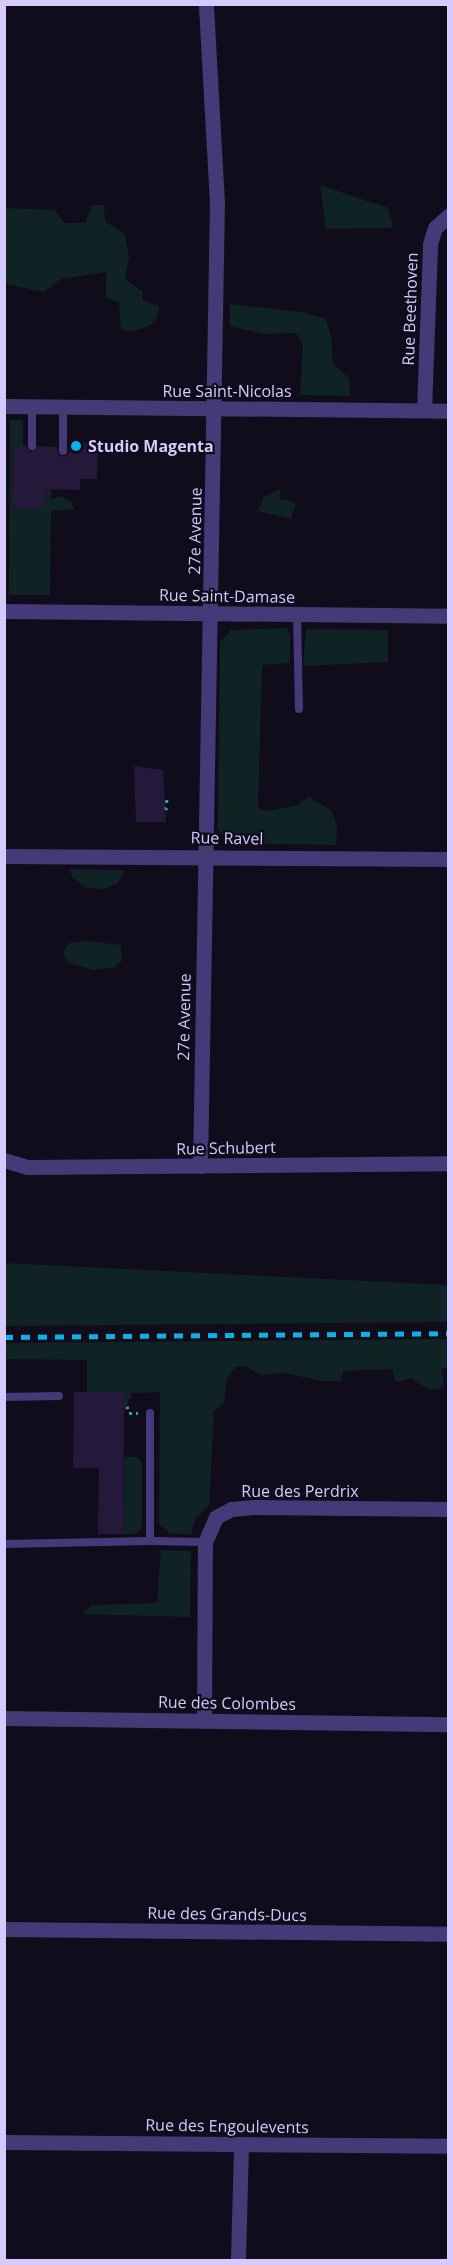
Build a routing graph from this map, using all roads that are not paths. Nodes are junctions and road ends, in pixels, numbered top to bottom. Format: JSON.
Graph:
{"nodes":[{"id":1,"x":206,"y":4,"type":"edge"},
{"id":2,"x":448,"y":216,"type":"edge"},
{"id":3,"x":4,"y":406,"type":"edge"},
{"id":4,"x":32,"y":407,"type":"junction"},
{"id":5,"x":63,"y":407,"type":"junction"},
{"id":6,"x":214,"y":408,"type":"junction"},
{"id":7,"x":424,"y":411,"type":"junction"},
{"id":8,"x":448,"y":411,"type":"edge"},
{"id":9,"x":32,"y":446,"type":"dead end"},
{"id":10,"x":63,"y":451,"type":"dead end"},
{"id":11,"x":4,"y":611,"type":"edge"},
{"id":12,"x":209,"y":614,"type":"junction"},
{"id":13,"x":297,"y":615,"type":"junction"},
{"id":14,"x":448,"y":616,"type":"edge"},
{"id":15,"x":299,"y":709,"type":"dead end"},
{"id":16,"x":204,"y":855,"type":"junction"},
{"id":17,"x":4,"y":856,"type":"edge"},
{"id":18,"x":448,"y":859,"type":"edge"},
{"id":19,"x":4,"y":1160,"type":"edge"},
{"id":20,"x":448,"y":1163,"type":"edge"},
{"id":21,"x":200,"y":1166,"type":"junction"},
{"id":22,"x":59,"y":1396,"type":"dead end"},
{"id":23,"x":4,"y":1397,"type":"edge"},
{"id":24,"x":150,"y":1413,"type":"dead end"},
{"id":25,"x":448,"y":1509,"type":"edge"},
{"id":26,"x":150,"y":1541,"type":"junction"},
{"id":27,"x":205,"y":1542,"type":"junction"},
{"id":28,"x":4,"y":1544,"type":"edge"},
{"id":29,"x":4,"y":1718,"type":"edge"},
{"id":30,"x":204,"y":1721,"type":"junction"},
{"id":31,"x":448,"y":1724,"type":"edge"},
{"id":32,"x":4,"y":1929,"type":"edge"},
{"id":33,"x":448,"y":1934,"type":"edge"},
{"id":34,"x":4,"y":2142,"type":"edge"},
{"id":35,"x":241,"y":2144,"type":"junction"},
{"id":36,"x":448,"y":2146,"type":"edge"},
{"id":37,"x":238,"y":2260,"type":"edge"}],
"edges":[{"from":1,"to":6,"type":"street","name":"27e Avenue"},
{"from":2,"to":7,"type":"street","name":"Rue Beethoven"},
{"from":3,"to":4,"type":"street","name":"Rue Saint-Nicolas"},
{"from":4,"to":5,"type":"street","name":"Rue Saint-Nicolas"},
{"from":4,"to":9,"type":"lane"},
{"from":5,"to":6,"type":"street","name":"Rue Saint-Nicolas"},
{"from":5,"to":10,"type":"lane"},
{"from":6,"to":7,"type":"street","name":"Rue Saint-Nicolas"},
{"from":6,"to":12,"type":"street","name":"27e Avenue"},
{"from":7,"to":8,"type":"street","name":"Rue Saint-Nicolas"},
{"from":11,"to":12,"type":"street","name":"Rue Saint-Damase"},
{"from":12,"to":13,"type":"street","name":"Rue Saint-Damase"},
{"from":12,"to":16,"type":"street","name":"27e Avenue"},
{"from":13,"to":14,"type":"street","name":"Rue Saint-Damase"},
{"from":13,"to":15,"type":"lane"},
{"from":16,"to":17,"type":"street","name":"Rue Ravel"},
{"from":16,"to":18,"type":"street","name":"Rue Ravel"},
{"from":16,"to":21,"type":"street","name":"27e Avenue"},
{"from":19,"to":21,"type":"street","name":"Rue Schubert"},
{"from":20,"to":21,"type":"street","name":"Rue Schubert"},
{"from":22,"to":23,"type":"lane"},
{"from":24,"to":26,"type":"lane"},
{"from":25,"to":27,"type":"street","name":"Rue des Perdrix"},
{"from":26,"to":27,"type":"lane"},
{"from":26,"to":28,"type":"lane"},
{"from":27,"to":30,"type":"street","name":"Rue des Perdrix"},
{"from":29,"to":30,"type":"street","name":"Rue des Colombes"},
{"from":30,"to":31,"type":"street","name":"Rue des Colombes"},
{"from":32,"to":33,"type":"street","name":"Rue des Grands-Ducs"},
{"from":34,"to":35,"type":"street","name":"Rue des Engoulevents"},
{"from":35,"to":36,"type":"street","name":"Rue des Engoulevents"},
{"from":35,"to":37,"type":"street"}]}
